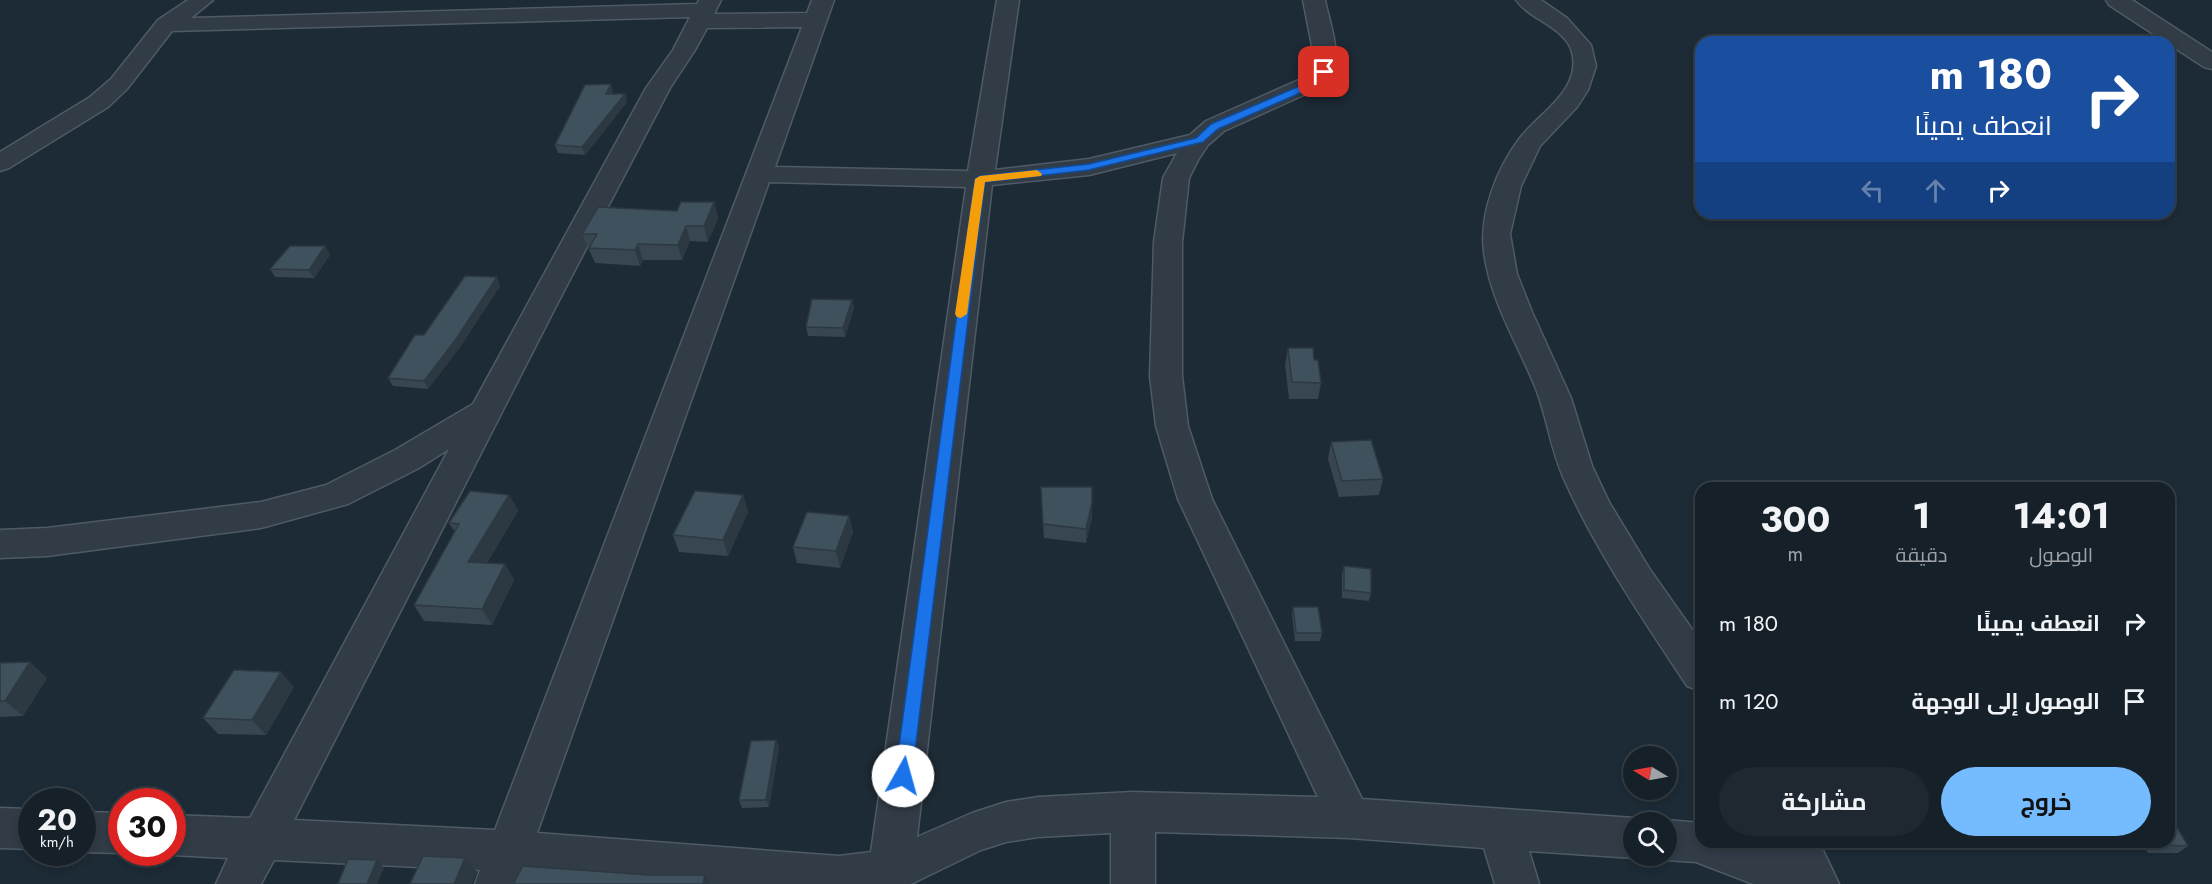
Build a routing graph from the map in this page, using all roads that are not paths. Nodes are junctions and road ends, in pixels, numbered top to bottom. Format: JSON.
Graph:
{"nodes":[{"id":1,"x":202,"y":0,"type":"edge"},
{"id":2,"x":1008,"y":0,"type":"edge"},
{"id":3,"x":1314,"y":0,"type":"edge"},
{"id":4,"x":1527,"y":0,"type":"edge"},
{"id":5,"x":2117,"y":0,"type":"edge"},
{"id":6,"x":706,"y":10,"type":"edge"},
{"id":7,"x":820,"y":10,"type":"edge"},
{"id":8,"x":166,"y":25,"type":"junction"},
{"id":9,"x":2172,"y":36,"type":"edge"},
{"id":10,"x":2175,"y":38,"type":"edge"},
{"id":11,"x":2212,"y":62,"type":"edge"},
{"id":12,"x":1199,"y":140,"type":"junction"},
{"id":13,"x":0,"y":163,"type":"edge"},
{"id":14,"x":760,"y":174,"type":"junction"},
{"id":15,"x":980,"y":179,"type":"junction"},
{"id":16,"x":485,"y":412,"type":"junction"},
{"id":17,"x":0,"y":544,"type":"edge"},
{"id":18,"x":1695,"y":665,"type":"edge"},
{"id":19,"x":1133,"y":812,"type":"junction"},
{"id":20,"x":1349,"y":818,"type":"junction"},
{"id":21,"x":0,"y":828,"type":"edge"},
{"id":22,"x":1500,"y":828,"type":"junction"},
{"id":23,"x":18,"y":829,"type":"edge"},
{"id":24,"x":186,"y":836,"type":"edge"},
{"id":25,"x":1623,"y":837,"type":"edge"},
{"id":26,"x":262,"y":839,"type":"junction"},
{"id":27,"x":1677,"y":841,"type":"edge"},
{"id":28,"x":1695,"y":842,"type":"edge"},
{"id":29,"x":1713,"y":848,"type":"edge"},
{"id":30,"x":1799,"y":848,"type":"edge"},
{"id":31,"x":503,"y":868,"type":"edge"},
{"id":32,"x":890,"y":877,"type":"edge"},
{"id":33,"x":238,"y":884,"type":"edge"},
{"id":34,"x":1133,"y":884,"type":"edge"},
{"id":35,"x":1517,"y":884,"type":"edge"},
{"id":36,"x":1790,"y":884,"type":"edge"},
{"id":37,"x":1817,"y":884,"type":"edge"}],
"edges":[{"from":1,"to":8,"type":"street"},
{"from":2,"to":15,"type":"street"},
{"from":3,"to":12,"type":"street"},
{"from":4,"to":18,"type":"street"},
{"from":5,"to":9,"type":"street"},
{"from":6,"to":7,"type":"street"},
{"from":6,"to":8,"type":"street"},
{"from":6,"to":16,"type":"street"},
{"from":7,"to":14,"type":"street"},
{"from":8,"to":13,"type":"street"},
{"from":10,"to":11,"type":"street"},
{"from":12,"to":15,"type":"street"},
{"from":12,"to":20,"type":"street"},
{"from":14,"to":15,"type":"street"},
{"from":14,"to":31,"type":"street"},
{"from":15,"to":32,"type":"street"},
{"from":16,"to":17,"type":"street"},
{"from":16,"to":26,"type":"street"},
{"from":19,"to":20,"type":"street"},
{"from":19,"to":32,"type":"street"},
{"from":19,"to":34,"type":"street"},
{"from":20,"to":22,"type":"street"},
{"from":21,"to":23,"type":"street"},
{"from":22,"to":25,"type":"street"},
{"from":22,"to":35,"type":"street"},
{"from":24,"to":26,"type":"street"},
{"from":26,"to":31,"type":"street"},
{"from":26,"to":33,"type":"street"},
{"from":27,"to":28,"type":"street"},
{"from":29,"to":36,"type":"street"},
{"from":30,"to":37,"type":"street"},
{"from":31,"to":32,"type":"street"}]}
